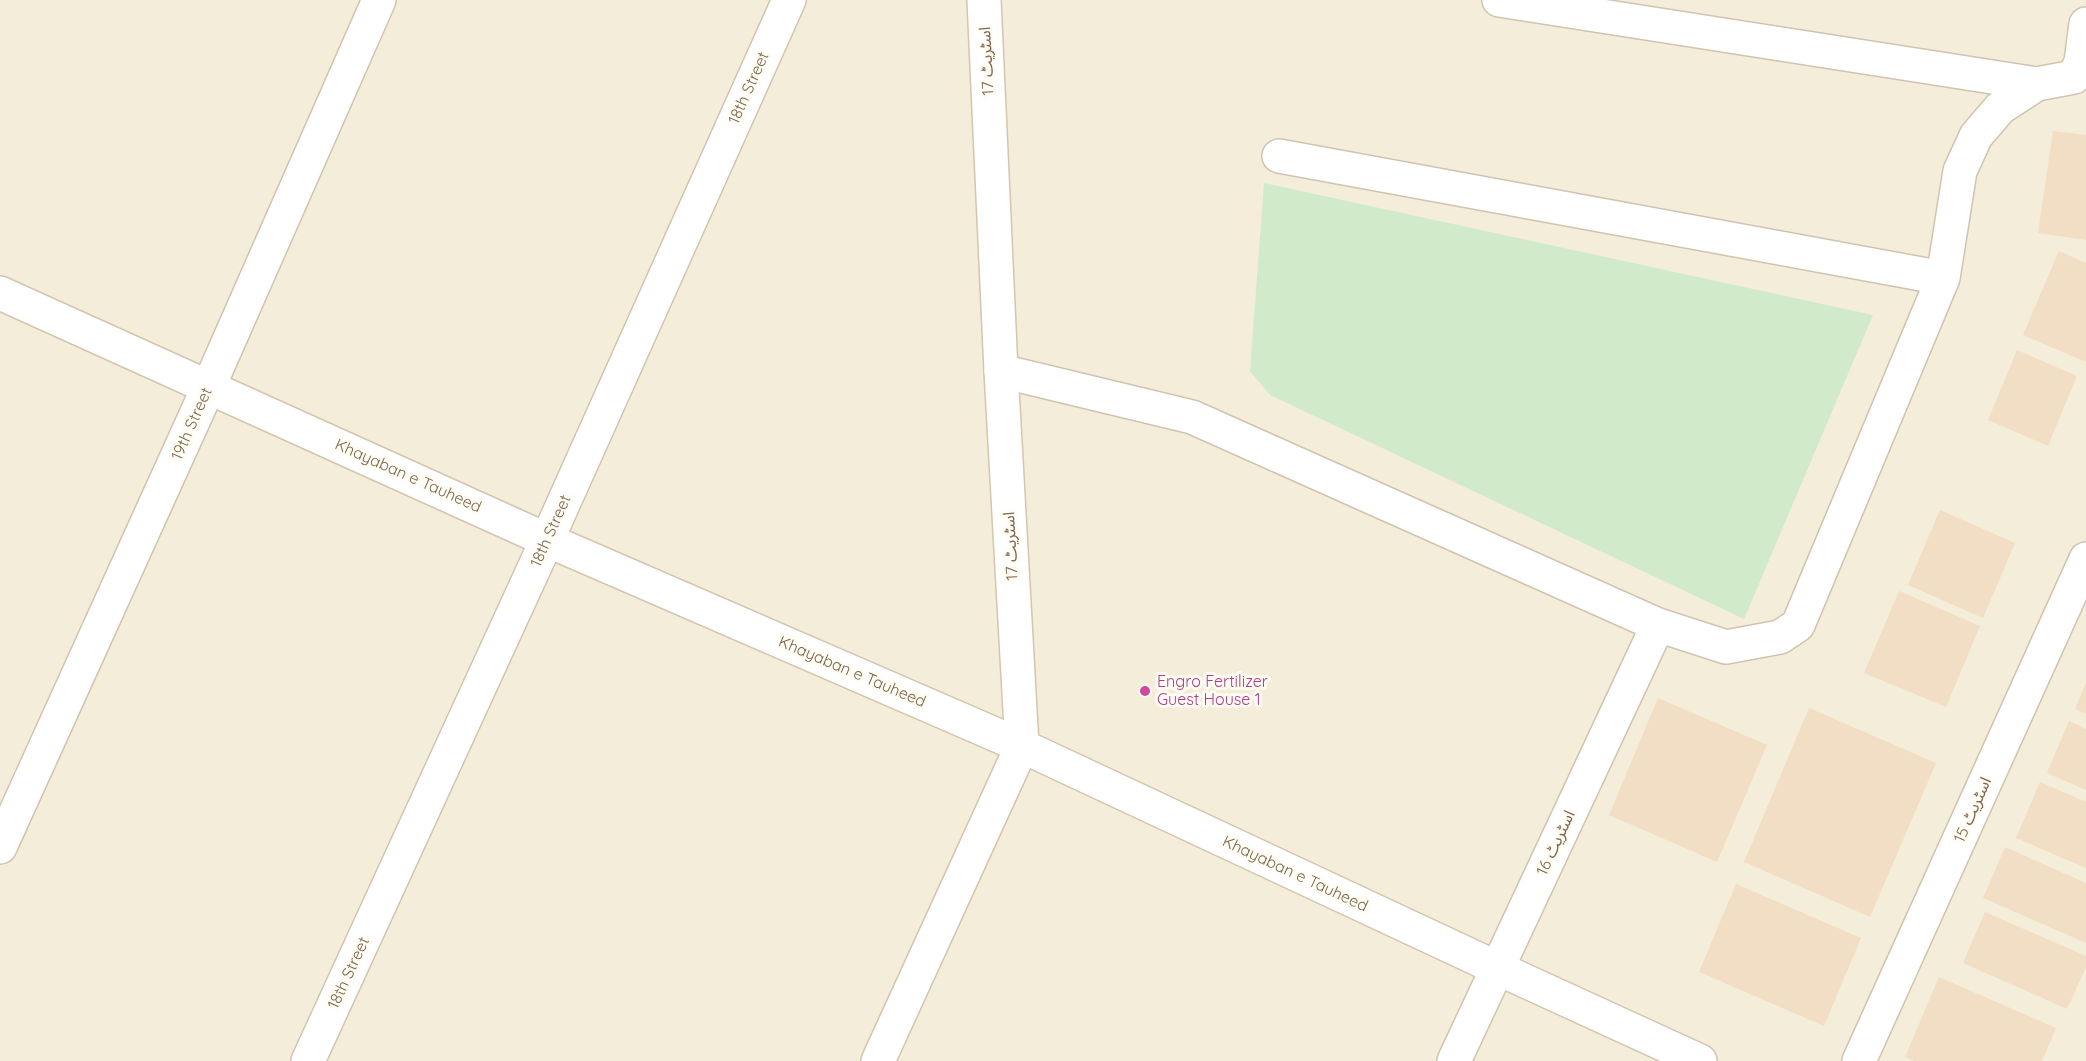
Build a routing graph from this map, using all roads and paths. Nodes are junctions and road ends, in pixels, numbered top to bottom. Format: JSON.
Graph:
{"nodes":[{"id":1,"x":379,"y":0,"type":"edge"},
{"id":2,"x":789,"y":0,"type":"edge"},
{"id":3,"x":984,"y":0,"type":"edge"},
{"id":4,"x":1499,"y":0,"type":"edge"},
{"id":5,"x":2086,"y":24,"type":"edge"},
{"id":6,"x":2037,"y":84,"type":"junction"},
{"id":7,"x":1279,"y":156,"type":"dead end"},
{"id":8,"x":1943,"y":278,"type":"junction"},
{"id":9,"x":0,"y":293,"type":"edge"},
{"id":10,"x":1001,"y":371,"type":"junction"},
{"id":11,"x":209,"y":386,"type":"junction"},
{"id":12,"x":547,"y":540,"type":"junction"},
{"id":13,"x":2086,"y":559,"type":"edge"},
{"id":14,"x":1658,"y":625,"type":"junction"},
{"id":15,"x":1022,"y":746,"type":"junction"},
{"id":16,"x":0,"y":846,"type":"edge"},
{"id":17,"x":1497,"y":968,"type":"junction"},
{"id":18,"x":309,"y":1061,"type":"edge"},
{"id":19,"x":878,"y":1061,"type":"edge"},
{"id":20,"x":1454,"y":1061,"type":"edge"},
{"id":21,"x":1700,"y":1061,"type":"edge"},
{"id":22,"x":1859,"y":1061,"type":"edge"}],
"edges":[{"from":1,"to":11,"type":"street","name":"19th Street"},
{"from":2,"to":12,"type":"street","name":"18th Street"},
{"from":3,"to":10,"type":"street","name":"اسٹریٹ 17"},
{"from":4,"to":6,"type":"street"},
{"from":5,"to":6,"type":"street"},
{"from":6,"to":8,"type":"street"},
{"from":7,"to":8,"type":"street"},
{"from":8,"to":14,"type":"street"},
{"from":9,"to":11,"type":"street","name":"Khayaban e Tauheed"},
{"from":10,"to":14,"type":"street"},
{"from":10,"to":15,"type":"street","name":"اسٹریٹ 17"},
{"from":11,"to":12,"type":"street","name":"Khayaban e Tauheed"},
{"from":11,"to":16,"type":"street","name":"19th Street"},
{"from":12,"to":15,"type":"street","name":"Khayaban e Tauheed"},
{"from":12,"to":18,"type":"street","name":"18th Street"},
{"from":13,"to":22,"type":"street","name":"اسٹریٹ 15"},
{"from":14,"to":17,"type":"street","name":"اسٹریٹ 16"},
{"from":15,"to":17,"type":"street","name":"Khayaban e Tauheed"},
{"from":15,"to":19,"type":"street","name":"اسٹریٹ 17"},
{"from":17,"to":20,"type":"street","name":"اسٹریٹ 16"},
{"from":17,"to":21,"type":"street","name":"Khayaban e Tauheed"}]}
